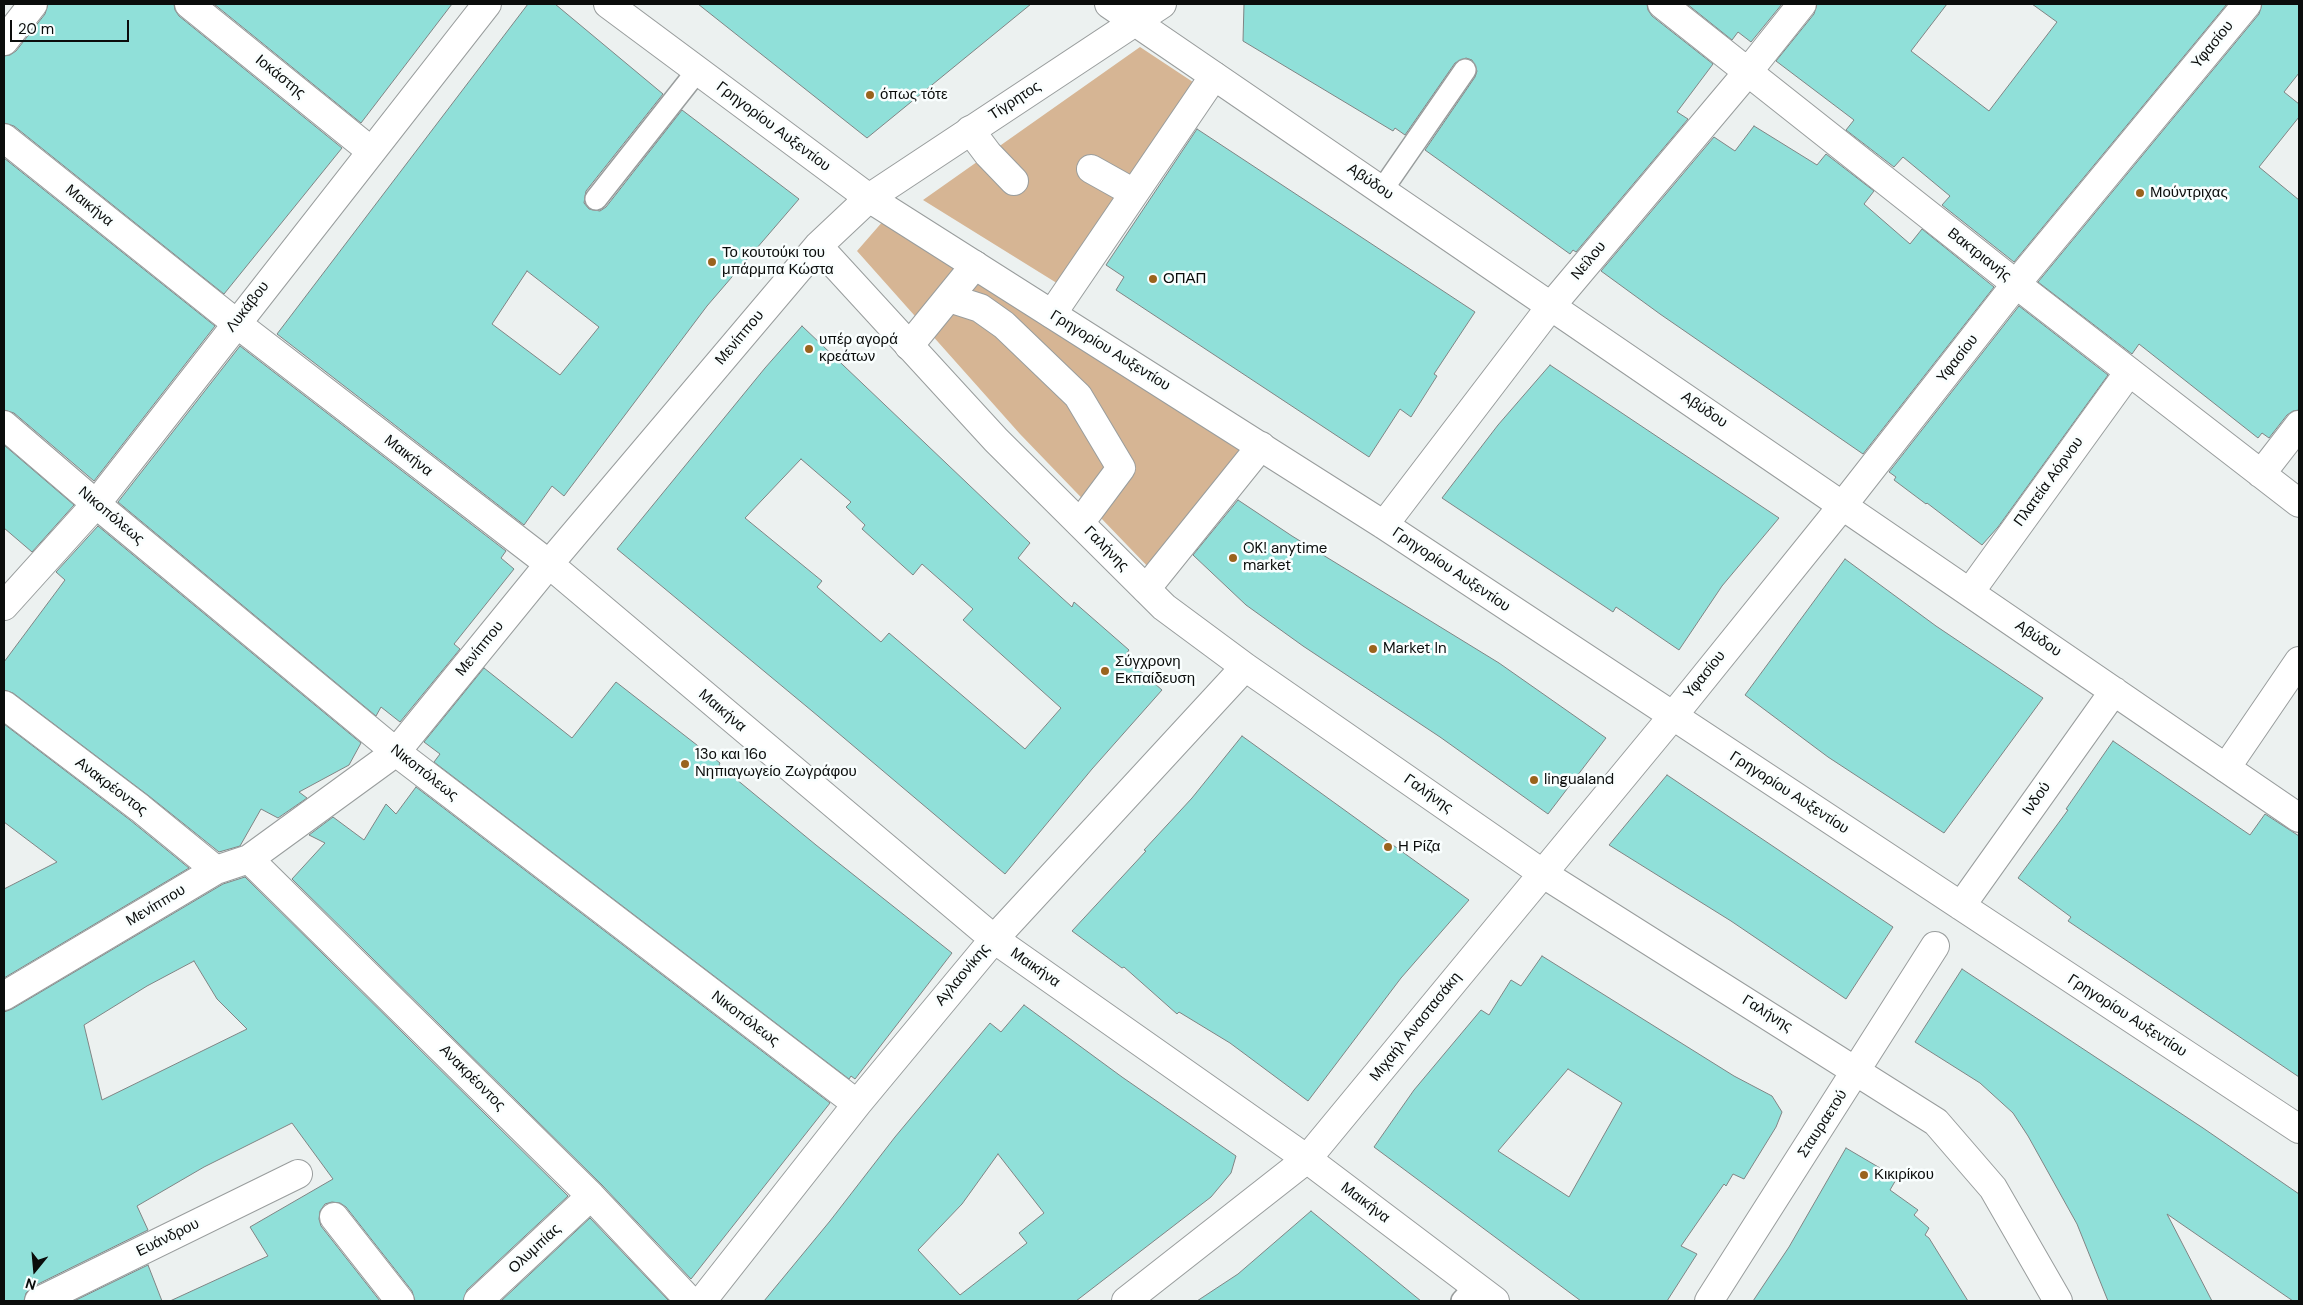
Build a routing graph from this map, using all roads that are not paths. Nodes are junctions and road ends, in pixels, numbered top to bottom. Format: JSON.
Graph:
{"nodes":[{"id":1,"x":33,"y":4,"type":"edge"},
{"id":2,"x":189,"y":4,"type":"edge"},
{"id":3,"x":487,"y":4,"type":"edge"},
{"id":4,"x":608,"y":4,"type":"edge"},
{"id":5,"x":1109,"y":4,"type":"edge"},
{"id":6,"x":1162,"y":4,"type":"edge"},
{"id":7,"x":1662,"y":4,"type":"edge"},
{"id":8,"x":1802,"y":4,"type":"edge"},
{"id":9,"x":2247,"y":4,"type":"edge"},
{"id":10,"x":1135,"y":22,"type":"junction"},
{"id":11,"x":4,"y":41,"type":"edge"},
{"id":12,"x":698,"y":70,"type":"junction"},
{"id":13,"x":1465,"y":70,"type":"dead end"},
{"id":14,"x":1747,"y":73,"type":"junction"},
{"id":15,"x":1214,"y":76,"type":"junction"},
{"id":16,"x":970,"y":130,"type":"junction"},
{"id":17,"x":4,"y":138,"type":"edge"},
{"id":18,"x":371,"y":151,"type":"junction"},
{"id":19,"x":1091,"y":169,"type":"dead end"},
{"id":20,"x":1014,"y":181,"type":"dead end"},
{"id":21,"x":1382,"y":190,"type":"junction"},
{"id":22,"x":1134,"y":193,"type":"junction"},
{"id":23,"x":869,"y":198,"type":"junction"},
{"id":24,"x":596,"y":199,"type":"dead end"},
{"id":25,"x":818,"y":246,"type":"junction"},
{"id":26,"x":975,"y":265,"type":"junction"},
{"id":27,"x":2016,"y":284,"type":"junction"},
{"id":28,"x":949,"y":298,"type":"junction"},
{"id":29,"x":1551,"y":306,"type":"junction"},
{"id":30,"x":1052,"y":314,"type":"junction"},
{"id":31,"x":236,"y":323,"type":"junction"},
{"id":32,"x":909,"y":346,"type":"junction"},
{"id":33,"x":2129,"y":372,"type":"junction"},
{"id":34,"x":4,"y":425,"type":"edge"},
{"id":35,"x":2299,"y":425,"type":"edge"},
{"id":36,"x":1261,"y":446,"type":"junction"},
{"id":37,"x":2261,"y":474,"type":"junction"},
{"id":38,"x":96,"y":504,"type":"junction"},
{"id":39,"x":2299,"y":504,"type":"edge"},
{"id":40,"x":1843,"y":505,"type":"junction"},
{"id":41,"x":1080,"y":524,"type":"junction"},
{"id":42,"x":1384,"y":525,"type":"junction"},
{"id":43,"x":549,"y":564,"type":"junction"},
{"id":44,"x":1146,"y":589,"type":"junction"},
{"id":45,"x":1970,"y":592,"type":"junction"},
{"id":46,"x":4,"y":606,"type":"edge"},
{"id":47,"x":2299,"y":660,"type":"edge"},
{"id":48,"x":1245,"y":667,"type":"junction"},
{"id":49,"x":2114,"y":691,"type":"junction"},
{"id":50,"x":4,"y":705,"type":"edge"},
{"id":51,"x":1672,"y":717,"type":"junction"},
{"id":52,"x":396,"y":752,"type":"junction"},
{"id":53,"x":2226,"y":768,"type":"junction"},
{"id":54,"x":2299,"y":818,"type":"edge"},
{"id":55,"x":249,"y":859,"type":"junction"},
{"id":56,"x":216,"y":870,"type":"junction"},
{"id":57,"x":1542,"y":873,"type":"junction"},
{"id":58,"x":1961,"y":906,"type":"junction"},
{"id":59,"x":994,"y":939,"type":"junction"},
{"id":60,"x":1935,"y":946,"type":"dead end"},
{"id":61,"x":4,"y":996,"type":"edge"},
{"id":62,"x":1857,"y":1070,"type":"junction"},
{"id":63,"x":857,"y":1104,"type":"junction"},
{"id":64,"x":2299,"y":1129,"type":"edge"},
{"id":65,"x":1307,"y":1159,"type":"junction"},
{"id":66,"x":298,"y":1174,"type":"dead end"},
{"id":67,"x":591,"y":1196,"type":"junction"},
{"id":68,"x":334,"y":1217,"type":"dead end"},
{"id":69,"x":1477,"y":1296,"type":"edge"},
{"id":70,"x":39,"y":1301,"type":"edge"},
{"id":71,"x":400,"y":1301,"type":"edge"},
{"id":72,"x":478,"y":1301,"type":"edge"},
{"id":73,"x":690,"y":1301,"type":"edge"},
{"id":74,"x":702,"y":1301,"type":"edge"},
{"id":75,"x":1126,"y":1301,"type":"edge"},
{"id":76,"x":1710,"y":1301,"type":"edge"},
{"id":77,"x":2058,"y":1301,"type":"edge"}],
"edges":[{"from":1,"to":11,"type":"street"},
{"from":2,"to":18,"type":"street","name":"Ιοκάστης"},
{"from":3,"to":18,"type":"street","name":"Λυκάβου"},
{"from":4,"to":12,"type":"street","name":"Γρηγορίου Αυξεντίου"},
{"from":5,"to":10,"type":"street","name":"Αβύδου"},
{"from":6,"to":10,"type":"street","name":"Τίγρητος"},
{"from":7,"to":14,"type":"street","name":"Βακτριανής"},
{"from":8,"to":14,"type":"street","name":"Νείλου"},
{"from":9,"to":27,"type":"street","name":"Υφασίου"},
{"from":10,"to":15,"type":"street","name":"Αβύδου"},
{"from":10,"to":16,"type":"street","name":"Τίγρητος"},
{"from":12,"to":23,"type":"street","name":"Γρηγορίου Αυξεντίου"},
{"from":12,"to":24,"type":"lane"},
{"from":13,"to":21,"type":"lane"},
{"from":14,"to":27,"type":"street","name":"Βακτριανής"},
{"from":14,"to":29,"type":"street","name":"Νείλου"},
{"from":15,"to":21,"type":"street","name":"Αβύδου"},
{"from":15,"to":22,"type":"street"},
{"from":16,"to":20,"type":"street"},
{"from":16,"to":23,"type":"street","name":"Τίγρητος"},
{"from":17,"to":31,"type":"street","name":"Μαικήνα"},
{"from":18,"to":31,"type":"street","name":"Λυκάβου"},
{"from":19,"to":22,"type":"street"},
{"from":21,"to":29,"type":"street","name":"Αβύδου"},
{"from":22,"to":30,"type":"street"},
{"from":23,"to":25,"type":"street","name":"Μενίππου"},
{"from":23,"to":26,"type":"street","name":"Γρηγορίου Αυξεντίου"},
{"from":25,"to":32,"type":"street","name":"Γαλήνης"},
{"from":25,"to":43,"type":"street","name":"Μενίππου"},
{"from":26,"to":28,"type":"street"},
{"from":26,"to":30,"type":"street","name":"Γρηγορίου Αυξεντίου"},
{"from":27,"to":33,"type":"street","name":"Βακτριανής"},
{"from":27,"to":40,"type":"street","name":"Υφασίου"},
{"from":28,"to":32,"type":"street"},
{"from":28,"to":41,"type":"street"},
{"from":29,"to":40,"type":"street","name":"Αβύδου"},
{"from":29,"to":42,"type":"street","name":"Νείλου"},
{"from":30,"to":36,"type":"street","name":"Γρηγορίου Αυξεντίου"},
{"from":31,"to":38,"type":"street","name":"Λυκάβου"},
{"from":31,"to":43,"type":"street","name":"Μαικήνα"},
{"from":32,"to":41,"type":"street","name":"Γαλήνης"},
{"from":33,"to":37,"type":"street","name":"Βακτριανής"},
{"from":33,"to":45,"type":"street","name":"Πλατεία Αόρνου"},
{"from":34,"to":38,"type":"street","name":"Νικοπόλεως"},
{"from":35,"to":37,"type":"street"},
{"from":36,"to":42,"type":"street","name":"Γρηγορίου Αυξεντίου"},
{"from":36,"to":44,"type":"street"},
{"from":37,"to":39,"type":"street","name":"Βακτριανής"},
{"from":38,"to":46,"type":"street","name":"Λυκάβου"},
{"from":38,"to":52,"type":"street","name":"Νικοπόλεως"},
{"from":40,"to":45,"type":"street","name":"Αβύδου"},
{"from":40,"to":51,"type":"street","name":"Υφασίου"},
{"from":41,"to":44,"type":"street","name":"Γαλήνης"},
{"from":42,"to":51,"type":"street","name":"Γρηγορίου Αυξεντίου"},
{"from":43,"to":52,"type":"street","name":"Μενίππου"},
{"from":43,"to":59,"type":"street","name":"Μαικήνα"},
{"from":44,"to":48,"type":"street","name":"Γαλήνης"},
{"from":45,"to":49,"type":"street","name":"Αβύδου"},
{"from":47,"to":53,"type":"street"},
{"from":48,"to":57,"type":"street","name":"Γαλήνης"},
{"from":48,"to":59,"type":"street","name":"Αγλαονίκης"},
{"from":49,"to":53,"type":"street","name":"Αβύδου"},
{"from":49,"to":58,"type":"street","name":"Ινδού"},
{"from":50,"to":56,"type":"street","name":"Ανακρέοντος"},
{"from":51,"to":57,"type":"street","name":"Μιχαήλ Αναστασάκη"},
{"from":51,"to":58,"type":"street","name":"Γρηγορίου Αυξεντίου"},
{"from":52,"to":55,"type":"street","name":"Μενίππου"},
{"from":52,"to":63,"type":"street","name":"Νικοπόλεως"},
{"from":53,"to":54,"type":"street","name":"Αβύδου"},
{"from":55,"to":56,"type":"street","name":"Μενίππου"},
{"from":55,"to":67,"type":"street","name":"Ανακρέοντος"},
{"from":56,"to":61,"type":"street","name":"Μενίππου"},
{"from":57,"to":62,"type":"street","name":"Γαλήνης"},
{"from":57,"to":65,"type":"street","name":"Μιχαήλ Αναστασάκη"},
{"from":58,"to":64,"type":"street","name":"Γρηγορίου Αυξεντίου"},
{"from":59,"to":63,"type":"street","name":"Αγλαονίκης"},
{"from":59,"to":65,"type":"street","name":"Μαικήνα"},
{"from":60,"to":62,"type":"street","name":"Σταυραετού"},
{"from":62,"to":76,"type":"street","name":"Σταυραετού"},
{"from":62,"to":77,"type":"street","name":"Γαλήνης"},
{"from":63,"to":74,"type":"street","name":"Αγλαονίκης"},
{"from":65,"to":69,"type":"street","name":"Μαικήνα"},
{"from":65,"to":75,"type":"street","name":"Μιχαήλ Αναστασάκη"},
{"from":66,"to":70,"type":"street","name":"Ευάνδρου"},
{"from":67,"to":72,"type":"street","name":"Ολυμπίας"},
{"from":67,"to":73,"type":"street","name":"Ανακρέοντος"},
{"from":68,"to":71,"type":"street"}]}
